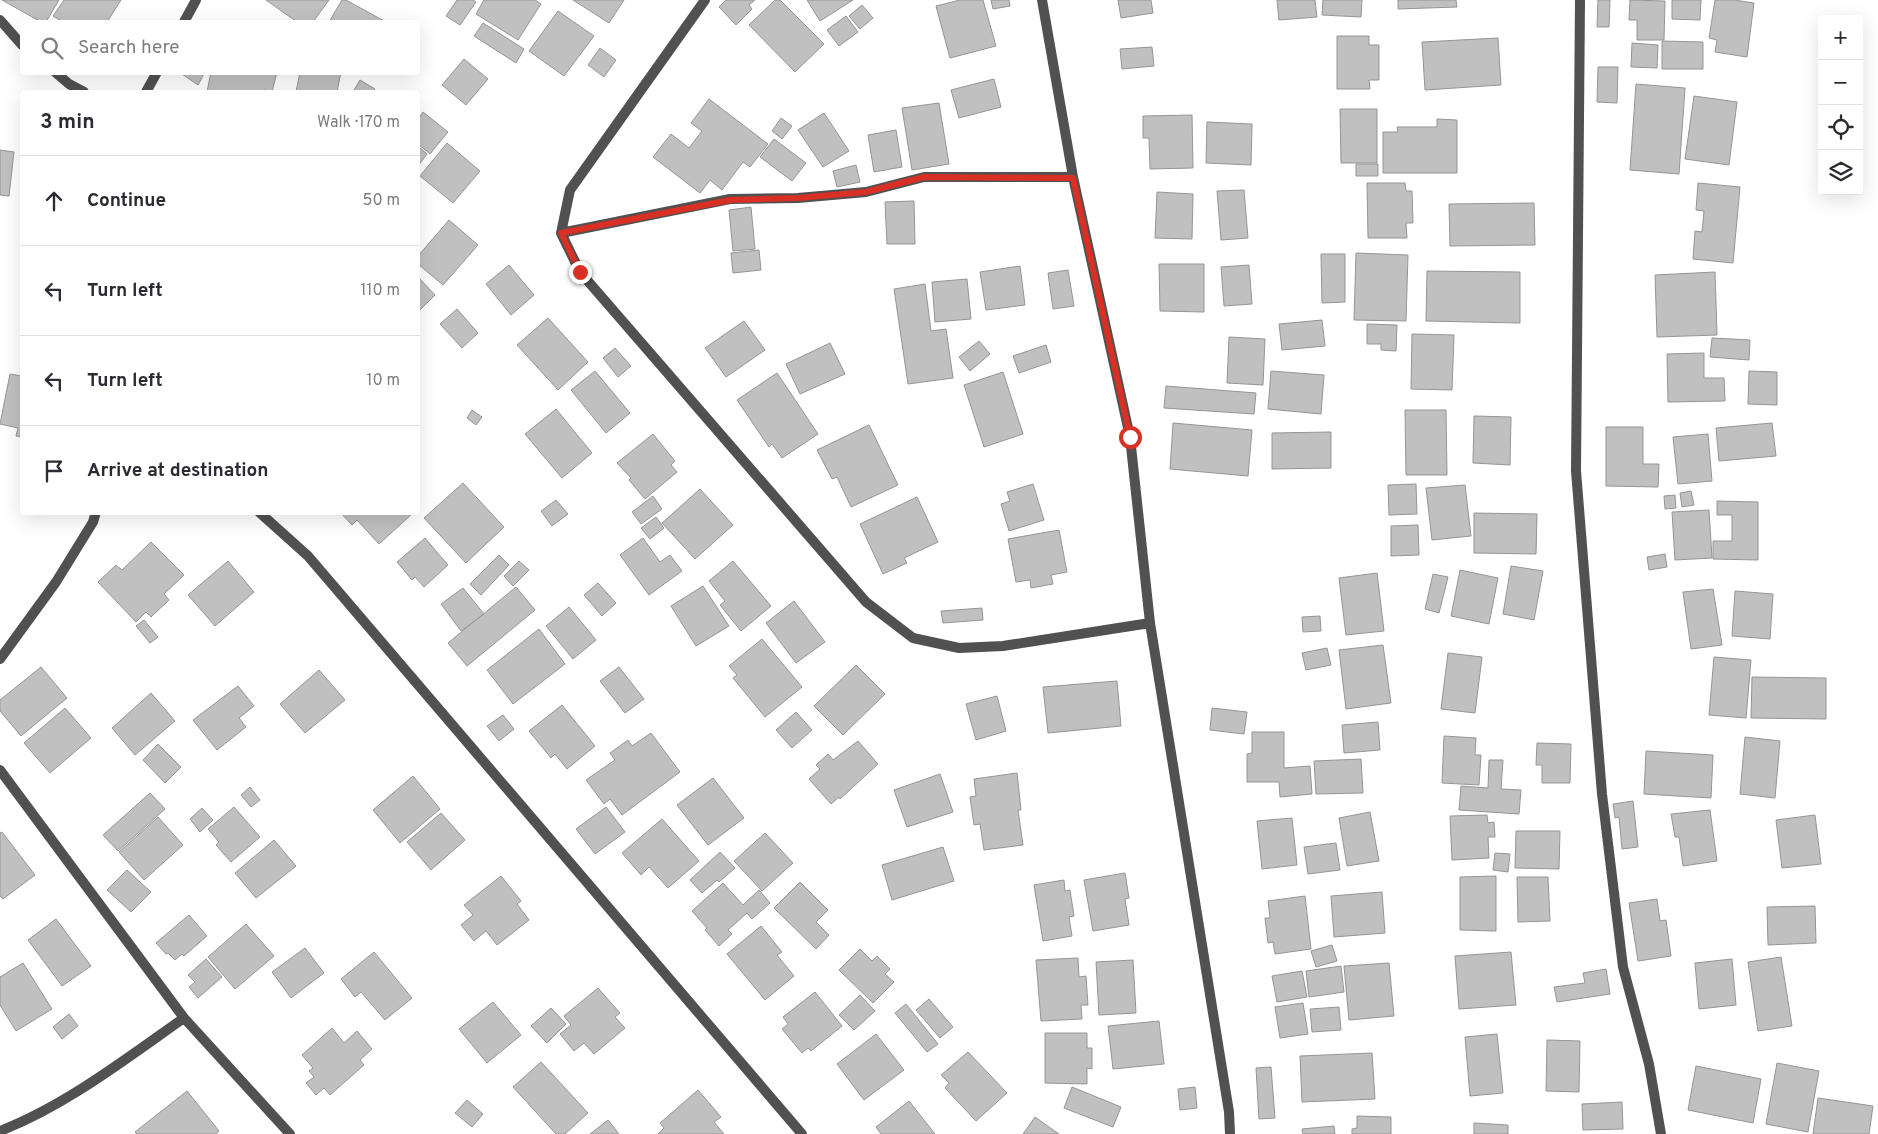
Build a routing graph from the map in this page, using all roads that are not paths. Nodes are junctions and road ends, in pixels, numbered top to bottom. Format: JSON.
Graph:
{"nodes":[{"id":1,"x":196,"y":0,"type":"edge"},
{"id":2,"x":705,"y":0,"type":"edge"},
{"id":3,"x":1042,"y":0,"type":"edge"},
{"id":4,"x":1580,"y":0,"type":"edge"},
{"id":5,"x":0,"y":20,"type":"edge"},
{"id":6,"x":185,"y":20,"type":"edge"},
{"id":7,"x":20,"y":43,"type":"edge"},
{"id":8,"x":58,"y":75,"type":"edge"},
{"id":9,"x":155,"y":75,"type":"edge"},
{"id":10,"x":80,"y":90,"type":"edge"},
{"id":11,"x":147,"y":90,"type":"edge"},
{"id":12,"x":1073,"y":178,"type":"junction"},
{"id":13,"x":561,"y":233,"type":"junction"},
{"id":14,"x":95,"y":515,"type":"edge"},
{"id":15,"x":262,"y":515,"type":"edge"},
{"id":16,"x":1150,"y":623,"type":"junction"},
{"id":17,"x":0,"y":659,"type":"edge"},
{"id":18,"x":0,"y":770,"type":"edge"},
{"id":19,"x":184,"y":1018,"type":"junction"},
{"id":20,"x":0,"y":1131,"type":"edge"},
{"id":21,"x":290,"y":1134,"type":"edge"},
{"id":22,"x":802,"y":1134,"type":"edge"},
{"id":23,"x":1230,"y":1134,"type":"edge"},
{"id":24,"x":1661,"y":1134,"type":"edge"}],
"edges":[{"from":1,"to":6,"type":"street"},
{"from":2,"to":13,"type":"street"},
{"from":3,"to":12,"type":"street"},
{"from":4,"to":24,"type":"street"},
{"from":5,"to":7,"type":"street"},
{"from":8,"to":10,"type":"street"},
{"from":9,"to":11,"type":"street"},
{"from":12,"to":13,"type":"street"},
{"from":12,"to":16,"type":"street"},
{"from":13,"to":16,"type":"street"},
{"from":14,"to":17,"type":"street"},
{"from":15,"to":22,"type":"street"},
{"from":16,"to":23,"type":"street"},
{"from":18,"to":19,"type":"street"},
{"from":19,"to":20,"type":"street"},
{"from":19,"to":21,"type":"street"}]}
